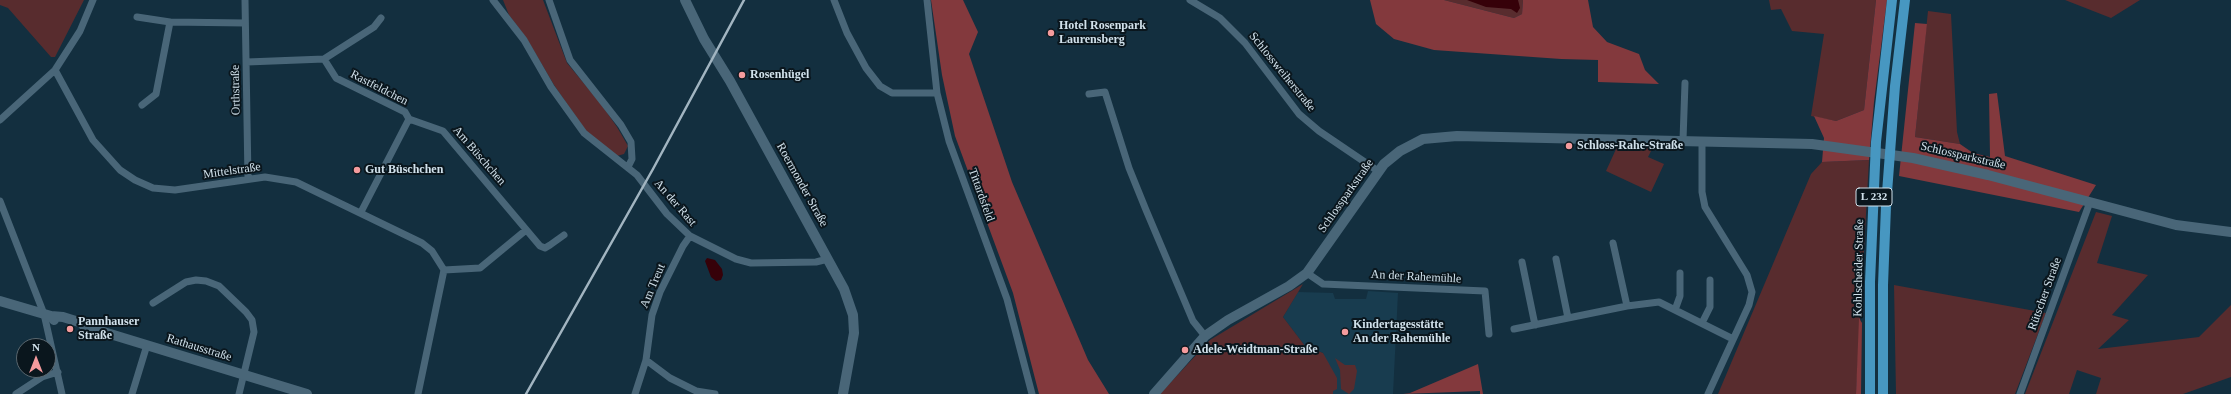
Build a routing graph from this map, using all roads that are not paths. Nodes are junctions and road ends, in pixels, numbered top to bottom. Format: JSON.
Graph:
{"nodes":[{"id":1,"x":93,"y":0,"type":"edge"},
{"id":2,"x":245,"y":0,"type":"edge"},
{"id":3,"x":493,"y":0,"type":"edge"},
{"id":4,"x":502,"y":0,"type":"edge"},
{"id":5,"x":548,"y":0,"type":"edge"},
{"id":6,"x":685,"y":0,"type":"edge"},
{"id":7,"x":834,"y":0,"type":"edge"},
{"id":8,"x":926,"y":0,"type":"edge"},
{"id":9,"x":1190,"y":0,"type":"edge"},
{"id":10,"x":1892,"y":0,"type":"edge"},
{"id":11,"x":1905,"y":0,"type":"edge"},
{"id":12,"x":500,"y":8,"type":"junction"},
{"id":13,"x":137,"y":17,"type":"dead end"},
{"id":14,"x":381,"y":18,"type":"dead end"},
{"id":15,"x":170,"y":22,"type":"junction"},
{"id":16,"x":245,"y":23,"type":"junction"},
{"id":17,"x":324,"y":59,"type":"junction"},
{"id":18,"x":247,"y":62,"type":"junction"},
{"id":19,"x":55,"y":70,"type":"junction"},
{"id":20,"x":1685,"y":83,"type":"dead end"},
{"id":21,"x":937,"y":93,"type":"junction"},
{"id":22,"x":1089,"y":94,"type":"dead end"},
{"id":23,"x":142,"y":105,"type":"dead end"},
{"id":24,"x":409,"y":119,"type":"junction"},
{"id":25,"x":0,"y":120,"type":"edge"},
{"id":26,"x":1683,"y":140,"type":"junction"},
{"id":27,"x":1702,"y":141,"type":"junction"},
{"id":28,"x":628,"y":167,"type":"junction"},
{"id":29,"x":1378,"y":171,"type":"junction"},
{"id":30,"x":248,"y":179,"type":"junction"},
{"id":31,"x":0,"y":201,"type":"edge"},
{"id":32,"x":2090,"y":202,"type":"junction"},
{"id":33,"x":361,"y":212,"type":"junction"},
{"id":34,"x":526,"y":230,"type":"junction"},
{"id":35,"x":2231,"y":232,"type":"edge"},
{"id":36,"x":564,"y":235,"type":"dead end"},
{"id":37,"x":690,"y":236,"type":"junction"},
{"id":38,"x":1614,"y":243,"type":"dead end"},
{"id":39,"x":828,"y":259,"type":"junction"},
{"id":40,"x":1556,"y":259,"type":"dead end"},
{"id":41,"x":1522,"y":262,"type":"dead end"},
{"id":42,"x":444,"y":270,"type":"junction"},
{"id":43,"x":1307,"y":273,"type":"junction"},
{"id":44,"x":1680,"y":273,"type":"dead end"},
{"id":45,"x":1710,"y":280,"type":"dead end"},
{"id":46,"x":0,"y":301,"type":"edge"},
{"id":47,"x":153,"y":303,"type":"dead end"},
{"id":48,"x":1627,"y":306,"type":"junction"},
{"id":49,"x":1676,"y":310,"type":"junction"},
{"id":50,"x":47,"y":315,"type":"junction"},
{"id":51,"x":1568,"y":318,"type":"junction"},
{"id":52,"x":1702,"y":323,"type":"junction"},
{"id":53,"x":1535,"y":325,"type":"junction"},
{"id":54,"x":1514,"y":329,"type":"dead end"},
{"id":55,"x":1489,"y":334,"type":"dead end"},
{"id":56,"x":1205,"y":336,"type":"junction"},
{"id":57,"x":1733,"y":339,"type":"junction"},
{"id":58,"x":147,"y":345,"type":"junction"},
{"id":59,"x":646,"y":360,"type":"junction"},
{"id":60,"x":58,"y":372,"type":"junction"},
{"id":61,"x":243,"y":375,"type":"junction"},
{"id":62,"x":16,"y":394,"type":"edge"},
{"id":63,"x":62,"y":394,"type":"edge"},
{"id":64,"x":132,"y":394,"type":"edge"},
{"id":65,"x":239,"y":394,"type":"edge"},
{"id":66,"x":307,"y":394,"type":"edge"},
{"id":67,"x":418,"y":394,"type":"edge"},
{"id":68,"x":636,"y":394,"type":"edge"},
{"id":69,"x":715,"y":394,"type":"edge"},
{"id":70,"x":843,"y":394,"type":"edge"},
{"id":71,"x":1032,"y":394,"type":"edge"},
{"id":72,"x":1154,"y":394,"type":"edge"},
{"id":73,"x":1708,"y":394,"type":"edge"},
{"id":74,"x":1870,"y":394,"type":"edge"},
{"id":75,"x":1883,"y":394,"type":"edge"},
{"id":76,"x":2020,"y":394,"type":"edge"}],
"edges":[{"from":1,"to":19,"type":"street"},
{"from":2,"to":16,"type":"street","name":"Orthstraße"},
{"from":3,"to":12,"type":"street","name":"An der Rast"},
{"from":4,"to":12,"type":"street"},
{"from":5,"to":28,"type":"street"},
{"from":6,"to":39,"type":"street","name":"Roermonder Straße"},
{"from":7,"to":21,"type":"street"},
{"from":8,"to":21,"type":"street","name":"Tittardsfeld"},
{"from":9,"to":29,"type":"street","name":"Schlossweiherstraße"},
{"from":10,"to":74,"type":"main road","name":"Kohlscheider Straße","number":"L 232"},
{"from":11,"to":75,"type":"main road","name":"Kohlscheider Straße","number":"L 232"},
{"from":12,"to":28,"type":"street","name":"An der Rast"},
{"from":13,"to":15,"type":"street"},
{"from":14,"to":17,"type":"street"},
{"from":15,"to":16,"type":"street"},
{"from":15,"to":23,"type":"street"},
{"from":16,"to":18,"type":"street","name":"Orthstraße"},
{"from":17,"to":18,"type":"street"},
{"from":17,"to":24,"type":"street","name":"Rastfeldchen"},
{"from":18,"to":30,"type":"street","name":"Orthstraße"},
{"from":19,"to":25,"type":"street"},
{"from":19,"to":30,"type":"street","name":"Mittelstraße"},
{"from":20,"to":26,"type":"street"},
{"from":21,"to":71,"type":"street","name":"Tittardsfeld"},
{"from":22,"to":56,"type":"street"},
{"from":24,"to":33,"type":"street"},
{"from":24,"to":34,"type":"street","name":"Am Büschchen"},
{"from":26,"to":27,"type":"street","name":"Schlossparkstraße"},
{"from":26,"to":29,"type":"street","name":"Schlossparkstraße"},
{"from":27,"to":32,"type":"street","name":"Schlossparkstraße"},
{"from":27,"to":57,"type":"street"},
{"from":28,"to":37,"type":"street","name":"An der Rast"},
{"from":29,"to":43,"type":"street","name":"Schlossparkstraße"},
{"from":30,"to":33,"type":"street","name":"Mittelstraße"},
{"from":31,"to":50,"type":"street"},
{"from":32,"to":35,"type":"street","name":"Schlossparkstraße"},
{"from":32,"to":76,"type":"street","name":"Rütscher Straße"},
{"from":33,"to":42,"type":"street","name":"Mittelstraße"},
{"from":34,"to":36,"type":"street","name":"Am Büschchen"},
{"from":34,"to":42,"type":"street"},
{"from":37,"to":39,"type":"street","name":"An der Rast"},
{"from":37,"to":59,"type":"street","name":"Am Treut"},
{"from":38,"to":48,"type":"street"},
{"from":39,"to":70,"type":"street","name":"Roermonder Straße"},
{"from":40,"to":51,"type":"street"},
{"from":41,"to":53,"type":"street"},
{"from":42,"to":67,"type":"street"},
{"from":43,"to":55,"type":"street","name":"An der Rahemühle"},
{"from":43,"to":56,"type":"street","name":"Schlossparkstraße"},
{"from":44,"to":49,"type":"street"},
{"from":45,"to":52,"type":"street"},
{"from":46,"to":50,"type":"street","name":"Rathausstraße"},
{"from":47,"to":61,"type":"street"},
{"from":48,"to":49,"type":"street"},
{"from":48,"to":51,"type":"street"},
{"from":49,"to":52,"type":"street"},
{"from":50,"to":58,"type":"street","name":"Rathausstraße"},
{"from":50,"to":60,"type":"street"},
{"from":51,"to":53,"type":"street"},
{"from":52,"to":57,"type":"street"},
{"from":53,"to":54,"type":"street"},
{"from":56,"to":72,"type":"street","name":"Schlossparkstraße"},
{"from":57,"to":73,"type":"street"},
{"from":58,"to":61,"type":"street","name":"Rathausstraße"},
{"from":58,"to":64,"type":"street"},
{"from":59,"to":68,"type":"street","name":"Am Treut"},
{"from":59,"to":69,"type":"street"},
{"from":60,"to":62,"type":"street"},
{"from":60,"to":63,"type":"street"},
{"from":61,"to":65,"type":"street"},
{"from":61,"to":66,"type":"street","name":"Rathausstraße"}]}
